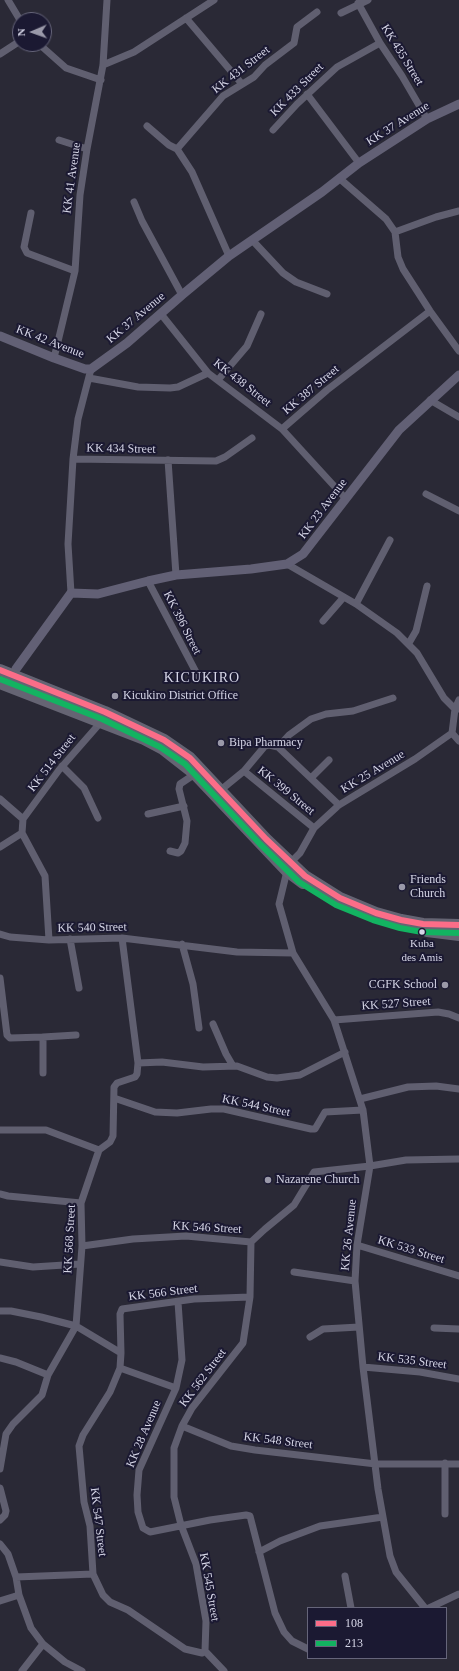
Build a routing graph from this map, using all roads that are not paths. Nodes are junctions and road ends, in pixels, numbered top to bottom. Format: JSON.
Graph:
{"nodes":[{"id":1,"x":8,"y":0,"type":"edge"},
{"id":2,"x":107,"y":0,"type":"edge"},
{"id":3,"x":214,"y":0,"type":"edge"},
{"id":4,"x":368,"y":0,"type":"edge"},
{"id":5,"x":358,"y":3,"type":"junction"},
{"id":6,"x":15,"y":12,"type":"edge"},
{"id":7,"x":317,"y":12,"type":"dead end"},
{"id":8,"x":341,"y":13,"type":"dead end"},
{"id":9,"x":186,"y":18,"type":"junction"},
{"id":10,"x":380,"y":43,"type":"junction"},
{"id":11,"x":12,"y":46,"type":"edge"},
{"id":12,"x":48,"y":52,"type":"edge"},
{"id":13,"x":0,"y":54,"type":"edge"},
{"id":14,"x":104,"y":65,"type":"junction"},
{"id":15,"x":101,"y":80,"type":"junction"},
{"id":16,"x":242,"y":84,"type":"junction"},
{"id":17,"x":306,"y":94,"type":"junction"},
{"id":18,"x":459,"y":104,"type":"edge"},
{"id":19,"x":427,"y":119,"type":"junction"},
{"id":20,"x":147,"y":126,"type":"dead end"},
{"id":21,"x":273,"y":130,"type":"dead end"},
{"id":22,"x":59,"y":140,"type":"dead end"},
{"id":23,"x":87,"y":149,"type":"junction"},
{"id":24,"x":177,"y":149,"type":"junction"},
{"id":25,"x":359,"y":163,"type":"junction"},
{"id":26,"x":339,"y":178,"type":"junction"},
{"id":27,"x":134,"y":202,"type":"dead end"},
{"id":28,"x":459,"y":211,"type":"edge"},
{"id":29,"x":31,"y":213,"type":"dead end"},
{"id":30,"x":395,"y":232,"type":"junction"},
{"id":31,"x":253,"y":241,"type":"junction"},
{"id":32,"x":229,"y":256,"type":"junction"},
{"id":33,"x":75,"y":272,"type":"junction"},
{"id":34,"x":327,"y":294,"type":"dead end"},
{"id":35,"x":182,"y":295,"type":"junction"},
{"id":36,"x":430,"y":311,"type":"junction"},
{"id":37,"x":161,"y":314,"type":"junction"},
{"id":38,"x":261,"y":314,"type":"dead end"},
{"id":39,"x":0,"y":336,"type":"edge"},
{"id":40,"x":459,"y":351,"type":"edge"},
{"id":41,"x":54,"y":358,"type":"junction"},
{"id":42,"x":208,"y":373,"type":"junction"},
{"id":43,"x":90,"y":374,"type":"junction"},
{"id":44,"x":459,"y":375,"type":"edge"},
{"id":45,"x":218,"y":380,"type":"junction"},
{"id":46,"x":430,"y":400,"type":"junction"},
{"id":47,"x":459,"y":417,"type":"edge"},
{"id":48,"x":282,"y":429,"type":"junction"},
{"id":49,"x":252,"y":438,"type":"dead end"},
{"id":50,"x":73,"y":459,"type":"junction"},
{"id":51,"x":168,"y":460,"type":"junction"},
{"id":52,"x":426,"y":494,"type":"dead end"},
{"id":53,"x":346,"y":499,"type":"junction"},
{"id":54,"x":459,"y":511,"type":"edge"},
{"id":55,"x":390,"y":540,"type":"dead end"},
{"id":56,"x":287,"y":564,"type":"junction"},
{"id":57,"x":176,"y":575,"type":"junction"},
{"id":58,"x":148,"y":580,"type":"junction"},
{"id":59,"x":427,"y":586,"type":"dead end"},
{"id":60,"x":71,"y":593,"type":"junction"},
{"id":61,"x":343,"y":598,"type":"junction"},
{"id":62,"x":356,"y":604,"type":"junction"},
{"id":63,"x":323,"y":620,"type":"dead end"},
{"id":64,"x":409,"y":643,"type":"junction"},
{"id":65,"x":0,"y":663,"type":"edge"},
{"id":66,"x":16,"y":669,"type":"junction"},
{"id":67,"x":0,"y":670,"type":"edge"},
{"id":68,"x":198,"y":676,"type":"dead end"},
{"id":69,"x":0,"y":683,"type":"edge"},
{"id":70,"x":0,"y":689,"type":"edge"},
{"id":71,"x":41,"y":693,"type":"junction"},
{"id":72,"x":393,"y":698,"type":"dead end"},
{"id":73,"x":459,"y":700,"type":"edge"},
{"id":74,"x":457,"y":709,"type":"edge"},
{"id":75,"x":101,"y":722,"type":"junction"},
{"id":76,"x":452,"y":732,"type":"junction"},
{"id":77,"x":459,"y":741,"type":"edge"},
{"id":78,"x":278,"y":747,"type":"junction"},
{"id":79,"x":329,"y":760,"type":"dead end"},
{"id":80,"x":62,"y":766,"type":"junction"},
{"id":81,"x":244,"y":771,"type":"junction"},
{"id":82,"x":195,"y":774,"type":"junction"},
{"id":83,"x":312,"y":777,"type":"junction"},
{"id":84,"x":222,"y":789,"type":"junction"},
{"id":85,"x":0,"y":799,"type":"edge"},
{"id":86,"x":339,"y":805,"type":"junction"},
{"id":87,"x":184,"y":806,"type":"junction"},
{"id":88,"x":148,"y":814,"type":"dead end"},
{"id":89,"x":98,"y":818,"type":"dead end"},
{"id":90,"x":23,"y":819,"type":"junction"},
{"id":91,"x":314,"y":828,"type":"junction"},
{"id":92,"x":22,"y":833,"type":"junction"},
{"id":93,"x":0,"y":847,"type":"edge"},
{"id":94,"x":170,"y":851,"type":"dead end"},
{"id":95,"x":289,"y":867,"type":"junction"},
{"id":96,"x":459,"y":925,"type":"edge"},
{"id":97,"x":0,"y":934,"type":"edge"},
{"id":98,"x":459,"y":935,"type":"edge"},
{"id":99,"x":122,"y":938,"type":"junction"},
{"id":100,"x":70,"y":939,"type":"junction"},
{"id":101,"x":49,"y":940,"type":"junction"},
{"id":102,"x":182,"y":944,"type":"junction"},
{"id":103,"x":293,"y":952,"type":"junction"},
{"id":104,"x":0,"y":978,"type":"edge"},
{"id":105,"x":79,"y":988,"type":"dead end"},
{"id":106,"x":459,"y":1018,"type":"edge"},
{"id":107,"x":334,"y":1020,"type":"junction"},
{"id":108,"x":213,"y":1024,"type":"dead end"},
{"id":109,"x":199,"y":1028,"type":"dead end"},
{"id":110,"x":76,"y":1036,"type":"dead end"},
{"id":111,"x":43,"y":1037,"type":"junction"},
{"id":112,"x":345,"y":1052,"type":"junction"},
{"id":113,"x":138,"y":1063,"type":"junction"},
{"id":114,"x":233,"y":1066,"type":"junction"},
{"id":115,"x":43,"y":1073,"type":"dead end"},
{"id":116,"x":459,"y":1089,"type":"edge"},
{"id":117,"x":114,"y":1098,"type":"junction"},
{"id":118,"x":360,"y":1099,"type":"junction"},
{"id":119,"x":363,"y":1110,"type":"junction"},
{"id":120,"x":0,"y":1130,"type":"edge"},
{"id":121,"x":99,"y":1150,"type":"junction"},
{"id":122,"x":459,"y":1160,"type":"edge"},
{"id":123,"x":370,"y":1166,"type":"junction"},
{"id":124,"x":0,"y":1194,"type":"edge"},
{"id":125,"x":81,"y":1203,"type":"junction"},
{"id":126,"x":251,"y":1242,"type":"junction"},
{"id":127,"x":357,"y":1245,"type":"junction"},
{"id":128,"x":82,"y":1246,"type":"junction"},
{"id":129,"x":0,"y":1262,"type":"edge"},
{"id":130,"x":80,"y":1264,"type":"junction"},
{"id":131,"x":294,"y":1272,"type":"dead end"},
{"id":132,"x":459,"y":1276,"type":"edge"},
{"id":133,"x":355,"y":1281,"type":"junction"},
{"id":134,"x":250,"y":1297,"type":"junction"},
{"id":135,"x":178,"y":1302,"type":"junction"},
{"id":136,"x":0,"y":1311,"type":"edge"},
{"id":137,"x":76,"y":1326,"type":"junction"},
{"id":138,"x":359,"y":1327,"type":"junction"},
{"id":139,"x":434,"y":1328,"type":"dead end"},
{"id":140,"x":459,"y":1329,"type":"edge"},
{"id":141,"x":310,"y":1337,"type":"dead end"},
{"id":142,"x":121,"y":1353,"type":"junction"},
{"id":143,"x":0,"y":1358,"type":"edge"},
{"id":144,"x":363,"y":1367,"type":"junction"},
{"id":145,"x":120,"y":1368,"type":"junction"},
{"id":146,"x":48,"y":1375,"type":"junction"},
{"id":147,"x":459,"y":1379,"type":"edge"},
{"id":148,"x":176,"y":1388,"type":"junction"},
{"id":149,"x":182,"y":1426,"type":"junction"},
{"id":150,"x":445,"y":1463,"type":"junction"},
{"id":151,"x":376,"y":1464,"type":"junction"},
{"id":152,"x":459,"y":1464,"type":"edge"},
{"id":153,"x":0,"y":1469,"type":"edge"},
{"id":154,"x":0,"y":1488,"type":"edge"},
{"id":155,"x":445,"y":1514,"type":"dead end"},
{"id":156,"x":383,"y":1517,"type":"junction"},
{"id":157,"x":0,"y":1520,"type":"edge"},
{"id":158,"x":181,"y":1525,"type":"junction"},
{"id":159,"x":0,"y":1544,"type":"edge"},
{"id":160,"x":259,"y":1552,"type":"junction"},
{"id":161,"x":92,"y":1574,"type":"junction"},
{"id":162,"x":345,"y":1576,"type":"dead end"},
{"id":163,"x":16,"y":1577,"type":"junction"},
{"id":164,"x":459,"y":1594,"type":"edge"},
{"id":165,"x":19,"y":1595,"type":"junction"},
{"id":166,"x":0,"y":1601,"type":"edge"},
{"id":167,"x":350,"y":1607,"type":"edge"},
{"id":168,"x":424,"y":1607,"type":"edge"},
{"id":169,"x":431,"y":1607,"type":"edge"},
{"id":170,"x":43,"y":1644,"type":"junction"},
{"id":171,"x":307,"y":1648,"type":"edge"},
{"id":172,"x":204,"y":1652,"type":"junction"},
{"id":173,"x":22,"y":1671,"type":"edge"},
{"id":174,"x":82,"y":1671,"type":"edge"},
{"id":175,"x":224,"y":1671,"type":"edge"}],
"edges":[{"from":1,"to":6,"type":"street"},
{"from":2,"to":14,"type":"street","name":"KK 41 Avenue"},
{"from":3,"to":9,"type":"street"},
{"from":4,"to":5,"type":"street"},
{"from":5,"to":8,"type":"street"},
{"from":5,"to":10,"type":"street","name":"KK 435 Street"},
{"from":7,"to":16,"type":"street","name":"KK 431 Street"},
{"from":9,"to":14,"type":"street"},
{"from":9,"to":16,"type":"street"},
{"from":10,"to":17,"type":"street","name":"KK 433 Street"},
{"from":10,"to":19,"type":"street","name":"KK 435 Street"},
{"from":11,"to":13,"type":"street"},
{"from":12,"to":15,"type":"street"},
{"from":14,"to":15,"type":"street","name":"KK 41 Avenue"},
{"from":15,"to":23,"type":"street","name":"KK 41 Avenue"},
{"from":16,"to":24,"type":"street","name":"KK 431 Street"},
{"from":17,"to":21,"type":"street","name":"KK 433 Street"},
{"from":17,"to":25,"type":"street"},
{"from":18,"to":19,"type":"main road","name":"KK 37 Avenue"},
{"from":19,"to":25,"type":"main road","name":"KK 37 Avenue"},
{"from":20,"to":24,"type":"street"},
{"from":22,"to":23,"type":"street"},
{"from":23,"to":33,"type":"street","name":"KK 41 Avenue"},
{"from":24,"to":32,"type":"street"},
{"from":25,"to":26,"type":"main road","name":"KK 37 Avenue"},
{"from":26,"to":30,"type":"street"},
{"from":26,"to":31,"type":"main road","name":"KK 37 Avenue"},
{"from":27,"to":35,"type":"street"},
{"from":28,"to":30,"type":"street"},
{"from":29,"to":33,"type":"street"},
{"from":30,"to":36,"type":"street"},
{"from":31,"to":32,"type":"main road","name":"KK 37 Avenue"},
{"from":31,"to":34,"type":"street"},
{"from":32,"to":35,"type":"main road","name":"KK 37 Avenue"},
{"from":33,"to":41,"type":"street","name":"KK 41 Avenue"},
{"from":35,"to":37,"type":"main road","name":"KK 37 Avenue"},
{"from":36,"to":40,"type":"street"},
{"from":36,"to":48,"type":"street","name":"KK 387 Street"},
{"from":37,"to":42,"type":"street","name":"KK 438 Street"},
{"from":37,"to":43,"type":"main road","name":"KK 37 Avenue"},
{"from":38,"to":45,"type":"street"},
{"from":39,"to":41,"type":"main road","name":"KK 42 Avenue"},
{"from":41,"to":43,"type":"main road","name":"KK 42 Avenue"},
{"from":42,"to":43,"type":"street"},
{"from":42,"to":45,"type":"street","name":"KK 438 Street"},
{"from":43,"to":50,"type":"street"},
{"from":44,"to":46,"type":"main road","name":"KK 23 Avenue"},
{"from":45,"to":48,"type":"street","name":"KK 438 Street"},
{"from":46,"to":47,"type":"street"},
{"from":46,"to":53,"type":"main road","name":"KK 23 Avenue"},
{"from":48,"to":53,"type":"street","name":"KK 387 Street"},
{"from":49,"to":51,"type":"street","name":"KK 434 Street"},
{"from":50,"to":51,"type":"street","name":"KK 434 Street"},
{"from":50,"to":60,"type":"street"},
{"from":51,"to":57,"type":"street"},
{"from":52,"to":54,"type":"street"},
{"from":53,"to":56,"type":"main road","name":"KK 23 Avenue"},
{"from":55,"to":62,"type":"street"},
{"from":56,"to":57,"type":"main road","name":"KK 23 Avenue"},
{"from":56,"to":61,"type":"street"},
{"from":57,"to":58,"type":"main road","name":"KK 23 Avenue"},
{"from":58,"to":60,"type":"main road","name":"KK 23 Avenue"},
{"from":58,"to":68,"type":"street","name":"KK 396 Street"},
{"from":59,"to":64,"type":"street"},
{"from":60,"to":66,"type":"main road"},
{"from":61,"to":62,"type":"street"},
{"from":61,"to":63,"type":"street"},
{"from":62,"to":64,"type":"street"},
{"from":64,"to":74,"type":"street"},
{"from":65,"to":66,"type":"highway"},
{"from":66,"to":71,"type":"highway"},
{"from":67,"to":71,"type":"highway"},
{"from":69,"to":71,"type":"highway"},
{"from":70,"to":71,"type":"highway"},
{"from":71,"to":75,"type":"highway"},
{"from":71,"to":84,"type":"highway"},
{"from":72,"to":78,"type":"street"},
{"from":73,"to":74,"type":"street"},
{"from":74,"to":76,"type":"street"},
{"from":75,"to":80,"type":"street","name":"KK 514 Street"},
{"from":75,"to":82,"type":"highway"},
{"from":76,"to":77,"type":"street"},
{"from":76,"to":86,"type":"street","name":"KK 25 Avenue"},
{"from":78,"to":81,"type":"street"},
{"from":78,"to":83,"type":"street"},
{"from":79,"to":83,"type":"street"},
{"from":80,"to":89,"type":"street"},
{"from":80,"to":90,"type":"street","name":"KK 514 Street"},
{"from":81,"to":84,"type":"street"},
{"from":81,"to":91,"type":"street","name":"KK 399 Street"},
{"from":82,"to":87,"type":"street"},
{"from":82,"to":95,"type":"highway"},
{"from":83,"to":86,"type":"street"},
{"from":84,"to":95,"type":"highway"},
{"from":85,"to":90,"type":"street"},
{"from":86,"to":91,"type":"street","name":"KK 25 Avenue"},
{"from":87,"to":88,"type":"street"},
{"from":87,"to":94,"type":"street"},
{"from":90,"to":92,"type":"street"},
{"from":91,"to":95,"type":"street","name":"KK 25 Avenue"},
{"from":92,"to":93,"type":"street"},
{"from":92,"to":101,"type":"street","name":"KK 540 Street"},
{"from":95,"to":96,"type":"highway"},
{"from":95,"to":98,"type":"highway"},
{"from":95,"to":103,"type":"street","name":"KK 26 Avenue"},
{"from":97,"to":101,"type":"street"},
{"from":99,"to":100,"type":"street","name":"KK 540 Street"},
{"from":99,"to":102,"type":"street","name":"KK 540 Street"},
{"from":99,"to":113,"type":"street"},
{"from":100,"to":101,"type":"street","name":"KK 540 Street"},
{"from":100,"to":105,"type":"street"},
{"from":102,"to":103,"type":"street","name":"KK 540 Street"},
{"from":102,"to":109,"type":"street"},
{"from":103,"to":107,"type":"street","name":"KK 26 Avenue"},
{"from":104,"to":111,"type":"street"},
{"from":106,"to":107,"type":"street","name":"KK 527 Street"},
{"from":107,"to":112,"type":"street","name":"KK 26 Avenue"},
{"from":108,"to":114,"type":"street"},
{"from":110,"to":111,"type":"street"},
{"from":111,"to":115,"type":"street"},
{"from":112,"to":114,"type":"street"},
{"from":112,"to":118,"type":"street","name":"KK 26 Avenue"},
{"from":113,"to":114,"type":"street"},
{"from":113,"to":117,"type":"street","name":"KK 568 Street"},
{"from":116,"to":118,"type":"street"},
{"from":117,"to":119,"type":"street","name":"KK 544 Street"},
{"from":117,"to":121,"type":"street","name":"KK 568 Street"},
{"from":118,"to":119,"type":"street","name":"KK 26 Avenue"},
{"from":119,"to":123,"type":"street","name":"KK 26 Avenue"},
{"from":120,"to":121,"type":"street"},
{"from":121,"to":125,"type":"street","name":"KK 568 Street"},
{"from":122,"to":123,"type":"street"},
{"from":123,"to":126,"type":"street","name":"KK 546 Street"},
{"from":123,"to":127,"type":"street","name":"KK 26 Avenue"},
{"from":124,"to":125,"type":"street"},
{"from":125,"to":128,"type":"street","name":"KK 568 Street"},
{"from":126,"to":128,"type":"street","name":"KK 546 Street"},
{"from":126,"to":134,"type":"street","name":"KK 562 Street"},
{"from":127,"to":132,"type":"street","name":"KK 533 Street"},
{"from":127,"to":133,"type":"street","name":"KK 26 Avenue"},
{"from":128,"to":130,"type":"street","name":"KK 568 Street"},
{"from":129,"to":130,"type":"street"},
{"from":130,"to":137,"type":"street","name":"KK 568 Street"},
{"from":131,"to":133,"type":"street"},
{"from":133,"to":138,"type":"street","name":"KK 26 Avenue"},
{"from":134,"to":135,"type":"street","name":"KK 566 Street"},
{"from":134,"to":149,"type":"street","name":"KK 562 Street"},
{"from":135,"to":142,"type":"street","name":"KK 566 Street"},
{"from":135,"to":148,"type":"street"},
{"from":136,"to":137,"type":"street"},
{"from":137,"to":142,"type":"street"},
{"from":137,"to":146,"type":"street"},
{"from":138,"to":141,"type":"street"},
{"from":138,"to":144,"type":"street","name":"KK 26 Avenue"},
{"from":139,"to":140,"type":"street"},
{"from":142,"to":145,"type":"street"},
{"from":143,"to":146,"type":"street"},
{"from":144,"to":147,"type":"street","name":"KK 535 Street"},
{"from":144,"to":151,"type":"street","name":"KK 26 Avenue"},
{"from":145,"to":148,"type":"street","name":"KK 28 Avenue"},
{"from":145,"to":161,"type":"street","name":"KK 547 Street"},
{"from":146,"to":153,"type":"street"},
{"from":148,"to":158,"type":"street","name":"KK 28 Avenue"},
{"from":149,"to":151,"type":"street","name":"KK 548 Street"},
{"from":149,"to":158,"type":"street","name":"KK 562 Street"},
{"from":150,"to":151,"type":"street","name":"KK 548 Street"},
{"from":150,"to":152,"type":"street","name":"KK 548 Street"},
{"from":150,"to":155,"type":"street"},
{"from":151,"to":156,"type":"street","name":"KK 26 Avenue"},
{"from":154,"to":157,"type":"street"},
{"from":156,"to":160,"type":"street"},
{"from":156,"to":168,"type":"street","name":"KK 26 Avenue"},
{"from":158,"to":160,"type":"street","name":"KK 28 Avenue"},
{"from":158,"to":172,"type":"street","name":"KK 545 Street"},
{"from":159,"to":163,"type":"street"},
{"from":160,"to":171,"type":"street","name":"KK 28 Avenue"},
{"from":161,"to":163,"type":"street"},
{"from":161,"to":172,"type":"street","name":"KK 547 Street"},
{"from":162,"to":167,"type":"street"},
{"from":163,"to":165,"type":"street"},
{"from":164,"to":169,"type":"street"},
{"from":165,"to":166,"type":"street"},
{"from":165,"to":170,"type":"street"},
{"from":170,"to":173,"type":"street"},
{"from":170,"to":174,"type":"street"},
{"from":172,"to":175,"type":"street"}]}
